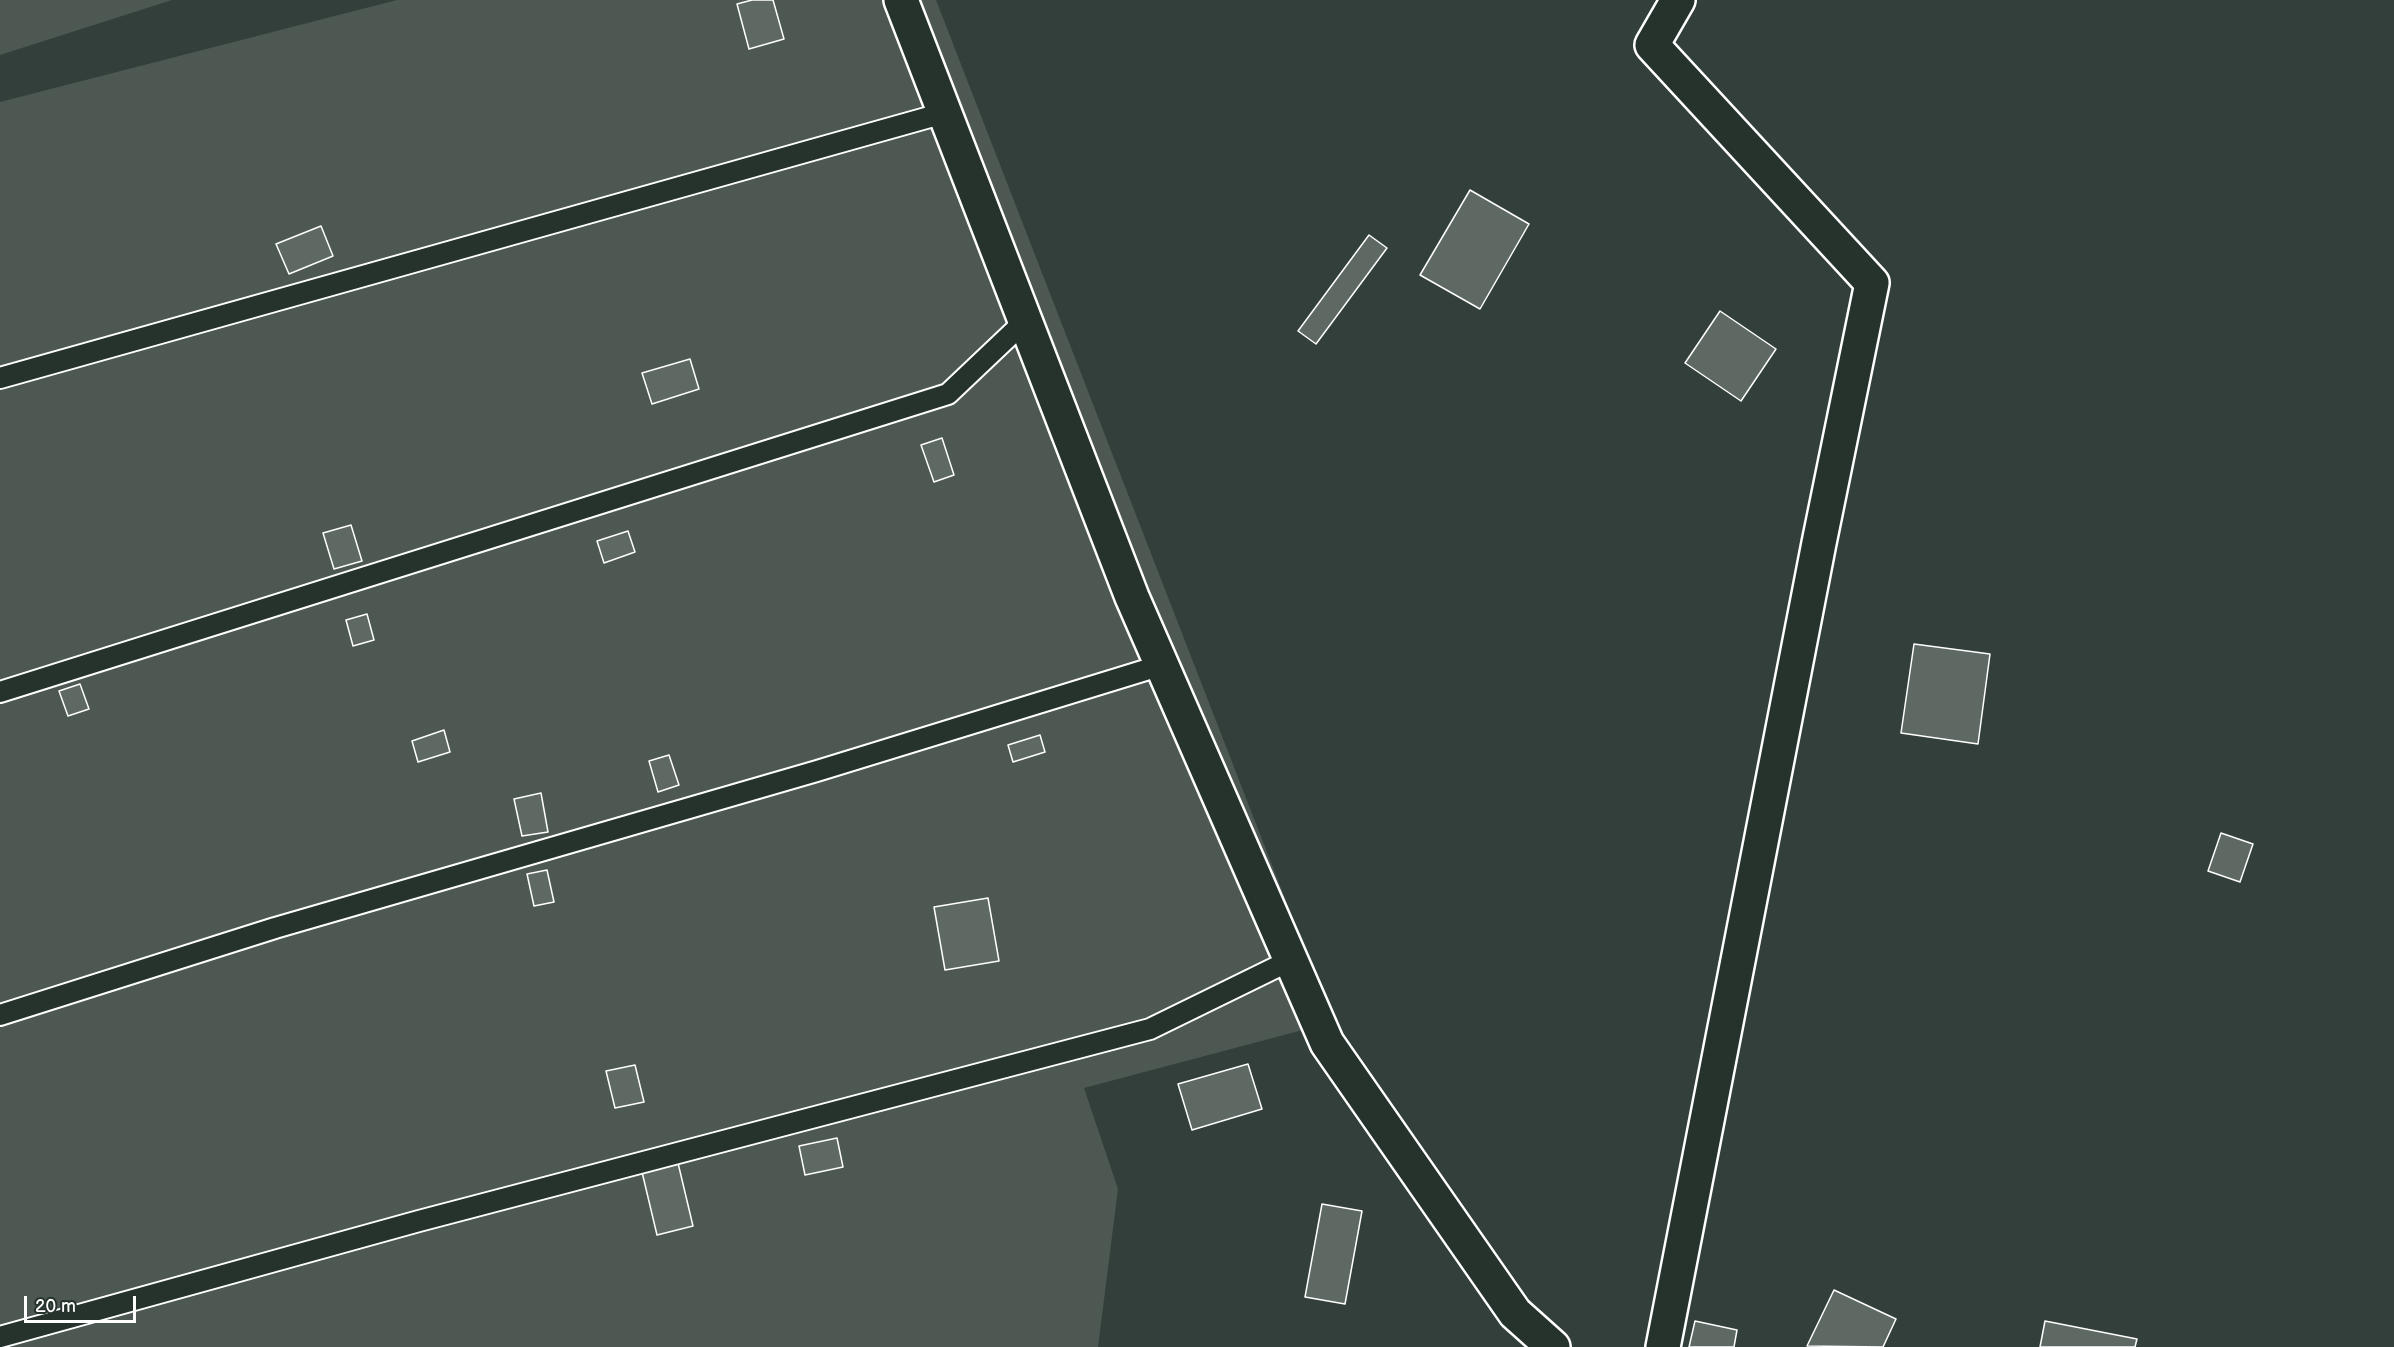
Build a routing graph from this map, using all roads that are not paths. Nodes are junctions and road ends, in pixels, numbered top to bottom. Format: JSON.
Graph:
{"nodes":[{"id":1,"x":901,"y":0,"type":"edge"},
{"id":2,"x":1678,"y":0,"type":"edge"},
{"id":3,"x":944,"y":113,"type":"junction"},
{"id":4,"x":1025,"y":321,"type":"junction"},
{"id":5,"x":0,"y":378,"type":"edge"},
{"id":6,"x":1162,"y":665,"type":"junction"},
{"id":7,"x":0,"y":692,"type":"edge"},
{"id":8,"x":1291,"y":960,"type":"junction"},
{"id":9,"x":0,"y":1015,"type":"edge"},
{"id":10,"x":0,"y":1337,"type":"edge"},
{"id":11,"x":1553,"y":1347,"type":"edge"},
{"id":12,"x":1663,"y":1347,"type":"edge"}],
"edges":[{"from":1,"to":3,"type":"street"},
{"from":2,"to":12,"type":"street"},
{"from":3,"to":4,"type":"street"},
{"from":3,"to":5,"type":"lane"},
{"from":4,"to":6,"type":"street"},
{"from":4,"to":7,"type":"lane"},
{"from":6,"to":8,"type":"street"},
{"from":6,"to":9,"type":"lane"},
{"from":8,"to":10,"type":"lane"},
{"from":8,"to":11,"type":"street"}]}
